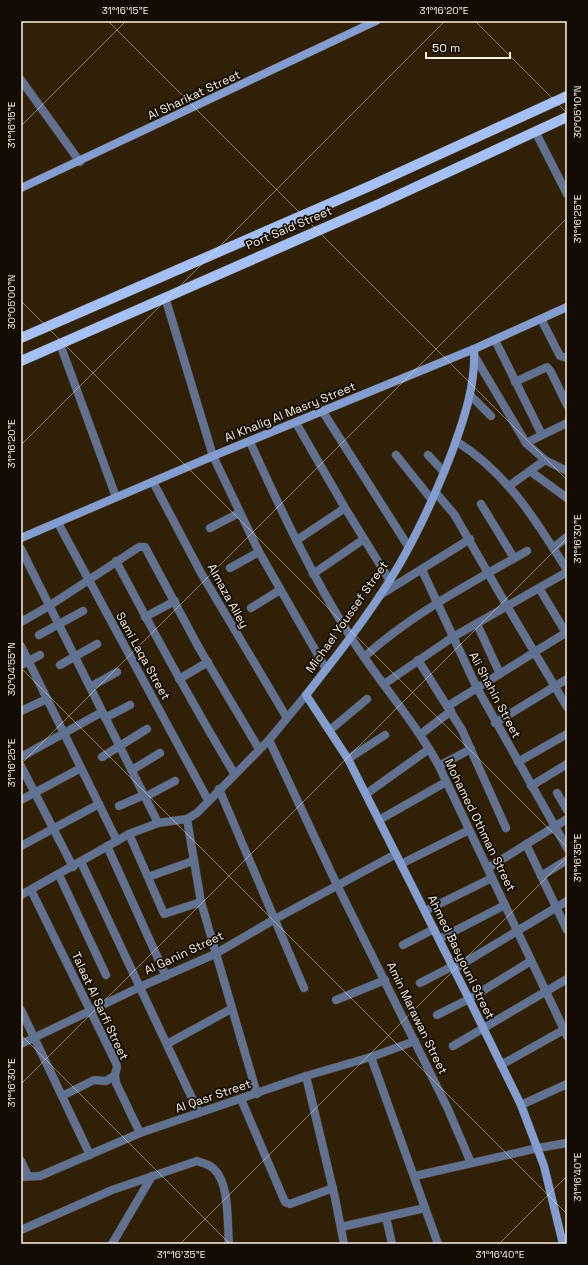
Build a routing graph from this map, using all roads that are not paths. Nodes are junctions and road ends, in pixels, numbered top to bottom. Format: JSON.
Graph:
{"nodes":[{"id":1,"x":376,"y":21,"type":"edge"},
{"id":2,"x":21,"y":80,"type":"edge"},
{"id":3,"x":567,"y":96,"type":"edge"},
{"id":4,"x":567,"y":117,"type":"edge"},
{"id":5,"x":536,"y":131,"type":"junction"},
{"id":6,"x":80,"y":162,"type":"junction"},
{"id":7,"x":21,"y":188,"type":"edge"},
{"id":8,"x":567,"y":194,"type":"edge"},
{"id":9,"x":165,"y":297,"type":"junction"},
{"id":10,"x":567,"y":307,"type":"edge"},
{"id":11,"x":541,"y":319,"type":"junction"},
{"id":12,"x":21,"y":338,"type":"edge"},
{"id":13,"x":494,"y":340,"type":"junction"},
{"id":14,"x":60,"y":344,"type":"junction"},
{"id":15,"x":474,"y":353,"type":"junction"},
{"id":16,"x":567,"y":358,"type":"edge"},
{"id":17,"x":21,"y":361,"type":"edge"},
{"id":18,"x":516,"y":382,"type":"junction"},
{"id":19,"x":470,"y":395,"type":"junction"},
{"id":20,"x":567,"y":405,"type":"edge"},
{"id":21,"x":323,"y":412,"type":"junction"},
{"id":22,"x":491,"y":416,"type":"dead end"},
{"id":23,"x":296,"y":423,"type":"junction"},
{"id":24,"x":567,"y":423,"type":"edge"},
{"id":25,"x":542,"y":435,"type":"junction"},
{"id":26,"x":456,"y":441,"type":"junction"},
{"id":27,"x":250,"y":442,"type":"junction"},
{"id":28,"x":526,"y":443,"type":"junction"},
{"id":29,"x":396,"y":455,"type":"dead end"},
{"id":30,"x":428,"y":455,"type":"dead end"},
{"id":31,"x":214,"y":456,"type":"junction"},
{"id":32,"x":545,"y":460,"type":"junction"},
{"id":33,"x":567,"y":462,"type":"edge"},
{"id":34,"x":559,"y":467,"type":"junction"},
{"id":35,"x":530,"y":471,"type":"junction"},
{"id":36,"x":567,"y":471,"type":"edge"},
{"id":37,"x":444,"y":472,"type":"junction"},
{"id":38,"x":153,"y":482,"type":"junction"},
{"id":39,"x":509,"y":486,"type":"junction"},
{"id":40,"x":116,"y":497,"type":"junction"},
{"id":41,"x":434,"y":497,"type":"junction"},
{"id":42,"x":567,"y":498,"type":"edge"},
{"id":43,"x":481,"y":504,"type":"dead end"},
{"id":44,"x":345,"y":508,"type":"junction"},
{"id":45,"x":239,"y":513,"type":"junction"},
{"id":46,"x":58,"y":523,"type":"junction"},
{"id":47,"x":210,"y":528,"type":"dead end"},
{"id":48,"x":567,"y":537,"type":"edge"},
{"id":49,"x":21,"y":538,"type":"edge"},
{"id":50,"x":364,"y":539,"type":"junction"},
{"id":51,"x":296,"y":540,"type":"junction"},
{"id":52,"x":470,"y":540,"type":"junction"},
{"id":53,"x":408,"y":546,"type":"junction"},
{"id":54,"x":553,"y":548,"type":"junction"},
{"id":55,"x":21,"y":549,"type":"edge"},
{"id":56,"x":527,"y":551,"type":"dead end"},
{"id":57,"x":259,"y":552,"type":"junction"},
{"id":58,"x":514,"y":558,"type":"junction"},
{"id":59,"x":116,"y":561,"type":"junction"},
{"id":60,"x":230,"y":568,"type":"dead end"},
{"id":61,"x":422,"y":570,"type":"junction"},
{"id":62,"x":567,"y":571,"type":"edge"},
{"id":63,"x":488,"y":573,"type":"junction"},
{"id":64,"x":313,"y":574,"type":"junction"},
{"id":65,"x":88,"y":579,"type":"junction"},
{"id":66,"x":390,"y":580,"type":"junction"},
{"id":67,"x":539,"y":588,"type":"junction"},
{"id":68,"x":280,"y":590,"type":"junction"},
{"id":69,"x":379,"y":596,"type":"junction"},
{"id":70,"x":175,"y":601,"type":"junction"},
{"id":71,"x":437,"y":602,"type":"junction"},
{"id":72,"x":49,"y":606,"type":"junction"},
{"id":73,"x":507,"y":606,"type":"junction"},
{"id":74,"x":251,"y":608,"type":"dead end"},
{"id":75,"x":83,"y":611,"type":"dead end"},
{"id":76,"x":146,"y":617,"type":"junction"},
{"id":77,"x":21,"y":622,"type":"edge"},
{"id":78,"x":59,"y":624,"type":"junction"},
{"id":79,"x":477,"y":624,"type":"junction"},
{"id":80,"x":566,"y":632,"type":"edge"},
{"id":81,"x":39,"y":636,"type":"dead end"},
{"id":82,"x":350,"y":637,"type":"junction"},
{"id":83,"x":453,"y":637,"type":"junction"},
{"id":84,"x":97,"y":644,"type":"dead end"},
{"id":85,"x":21,"y":646,"type":"edge"},
{"id":86,"x":534,"y":653,"type":"junction"},
{"id":87,"x":40,"y":655,"type":"dead end"},
{"id":88,"x":75,"y":657,"type":"junction"},
{"id":89,"x":364,"y":657,"type":"junction"},
{"id":90,"x":418,"y":660,"type":"junction"},
{"id":91,"x":208,"y":662,"type":"junction"},
{"id":92,"x":25,"y":663,"type":"edge"},
{"id":93,"x":60,"y":664,"type":"dead end"},
{"id":94,"x":326,"y":669,"type":"junction"},
{"id":95,"x":117,"y":672,"type":"dead end"},
{"id":96,"x":500,"y":674,"type":"junction"},
{"id":97,"x":179,"y":679,"type":"junction"},
{"id":98,"x":567,"y":679,"type":"edge"},
{"id":99,"x":384,"y":684,"type":"junction"},
{"id":100,"x":555,"y":686,"type":"junction"},
{"id":101,"x":90,"y":687,"type":"junction"},
{"id":102,"x":477,"y":688,"type":"junction"},
{"id":103,"x":306,"y":695,"type":"junction"},
{"id":104,"x":47,"y":699,"type":"junction"},
{"id":105,"x":367,"y":699,"type":"dead end"},
{"id":106,"x":130,"y":705,"type":"dead end"},
{"id":107,"x":567,"y":707,"type":"edge"},
{"id":108,"x":450,"y":708,"type":"junction"},
{"id":109,"x":21,"y":711,"type":"edge"},
{"id":110,"x":104,"y":715,"type":"junction"},
{"id":111,"x":287,"y":718,"type":"junction"},
{"id":112,"x":496,"y":723,"type":"junction"},
{"id":113,"x":147,"y":729,"type":"dead end"},
{"id":114,"x":330,"y":730,"type":"junction"},
{"id":115,"x":64,"y":733,"type":"junction"},
{"id":116,"x":421,"y":734,"type":"junction"},
{"id":117,"x":567,"y":734,"type":"edge"},
{"id":118,"x":385,"y":735,"type":"dead end"},
{"id":119,"x":269,"y":740,"type":"junction"},
{"id":120,"x":119,"y":746,"type":"junction"},
{"id":121,"x":429,"y":748,"type":"junction"},
{"id":122,"x":259,"y":749,"type":"junction"},
{"id":123,"x":471,"y":749,"type":"junction"},
{"id":124,"x":160,"y":753,"type":"dead end"},
{"id":125,"x":21,"y":757,"type":"edge"},
{"id":126,"x":102,"y":757,"type":"dead end"},
{"id":127,"x":348,"y":759,"type":"junction"},
{"id":128,"x":518,"y":762,"type":"junction"},
{"id":129,"x":567,"y":764,"type":"edge"},
{"id":130,"x":21,"y":766,"type":"edge"},
{"id":131,"x":439,"y":766,"type":"junction"},
{"id":132,"x":81,"y":768,"type":"junction"},
{"id":133,"x":132,"y":770,"type":"junction"},
{"id":134,"x":234,"y":773,"type":"junction"},
{"id":135,"x":175,"y":781,"type":"dead end"},
{"id":136,"x":446,"y":782,"type":"junction"},
{"id":137,"x":531,"y":786,"type":"junction"},
{"id":138,"x":219,"y":789,"type":"junction"},
{"id":139,"x":35,"y":793,"type":"junction"},
{"id":140,"x":557,"y":793,"type":"dead end"},
{"id":141,"x":366,"y":794,"type":"junction"},
{"id":142,"x":144,"y":796,"type":"junction"},
{"id":143,"x":21,"y":800,"type":"edge"},
{"id":144,"x":208,"y":800,"type":"junction"},
{"id":145,"x":99,"y":804,"type":"junction"},
{"id":146,"x":119,"y":806,"type":"dead end"},
{"id":147,"x":567,"y":810,"type":"edge"},
{"id":148,"x":187,"y":819,"type":"junction"},
{"id":149,"x":567,"y":819,"type":"edge"},
{"id":150,"x":379,"y":820,"type":"junction"},
{"id":151,"x":158,"y":823,"type":"junction"},
{"id":152,"x":554,"y":827,"type":"junction"},
{"id":153,"x":506,"y":828,"type":"dead end"},
{"id":154,"x":54,"y":829,"type":"junction"},
{"id":155,"x":469,"y":830,"type":"junction"},
{"id":156,"x":129,"y":834,"type":"junction"},
{"id":157,"x":117,"y":840,"type":"junction"},
{"id":158,"x":526,"y":844,"type":"junction"},
{"id":159,"x":21,"y":846,"type":"edge"},
{"id":160,"x":108,"y":846,"type":"junction"},
{"id":161,"x":567,"y":848,"type":"edge"},
{"id":162,"x":396,"y":854,"type":"junction"},
{"id":163,"x":567,"y":860,"type":"edge"},
{"id":164,"x":193,"y":861,"type":"junction"},
{"id":165,"x":81,"y":862,"type":"junction"},
{"id":166,"x":401,"y":864,"type":"junction"},
{"id":167,"x":73,"y":867,"type":"junction"},
{"id":168,"x":488,"y":868,"type":"junction"},
{"id":169,"x":59,"y":875,"type":"junction"},
{"id":170,"x":541,"y":876,"type":"junction"},
{"id":171,"x":148,"y":878,"type":"junction"},
{"id":172,"x":492,"y":878,"type":"junction"},
{"id":173,"x":337,"y":885,"type":"junction"},
{"id":174,"x":31,"y":890,"type":"junction"},
{"id":175,"x":21,"y":895,"type":"edge"},
{"id":176,"x":567,"y":901,"type":"edge"},
{"id":177,"x":201,"y":902,"type":"junction"},
{"id":178,"x":505,"y":905,"type":"junction"},
{"id":179,"x":556,"y":907,"type":"junction"},
{"id":180,"x":425,"y":911,"type":"junction"},
{"id":181,"x":275,"y":919,"type":"junction"},
{"id":182,"x":434,"y":929,"type":"junction"},
{"id":183,"x":567,"y":930,"type":"edge"},
{"id":184,"x":517,"y":931,"type":"junction"},
{"id":185,"x":439,"y":938,"type":"junction"},
{"id":186,"x":403,"y":945,"type":"dead end"},
{"id":187,"x":215,"y":954,"type":"junction"},
{"id":188,"x":531,"y":961,"type":"junction"},
{"id":189,"x":454,"y":967,"type":"junction"},
{"id":190,"x":106,"y":975,"type":"dead end"},
{"id":191,"x":166,"y":976,"type":"junction"},
{"id":192,"x":567,"y":979,"type":"edge"},
{"id":193,"x":385,"y":980,"type":"junction"},
{"id":194,"x":420,"y":983,"type":"dead end"},
{"id":195,"x":140,"y":987,"type":"junction"},
{"id":196,"x":304,"y":988,"type":"dead end"},
{"id":197,"x":545,"y":992,"type":"junction"},
{"id":198,"x":470,"y":999,"type":"junction"},
{"id":199,"x":336,"y":1000,"type":"dead end"},
{"id":200,"x":231,"y":1009,"type":"junction"},
{"id":201,"x":21,"y":1010,"type":"edge"},
{"id":202,"x":89,"y":1011,"type":"junction"},
{"id":203,"x":437,"y":1015,"type":"dead end"},
{"id":204,"x":484,"y":1029,"type":"junction"},
{"id":205,"x":566,"y":1031,"type":"edge"},
{"id":206,"x":34,"y":1037,"type":"junction"},
{"id":207,"x":415,"y":1041,"type":"junction"},
{"id":208,"x":21,"y":1044,"type":"edge"},
{"id":209,"x":167,"y":1044,"type":"junction"},
{"id":210,"x":453,"y":1046,"type":"dead end"},
{"id":211,"x":371,"y":1057,"type":"junction"},
{"id":212,"x":501,"y":1065,"type":"junction"},
{"id":213,"x":114,"y":1076,"type":"junction"},
{"id":214,"x":306,"y":1076,"type":"junction"},
{"id":215,"x":567,"y":1084,"type":"edge"},
{"id":216,"x":256,"y":1094,"type":"junction"},
{"id":217,"x":62,"y":1096,"type":"junction"},
{"id":218,"x":241,"y":1099,"type":"junction"},
{"id":219,"x":521,"y":1105,"type":"junction"},
{"id":220,"x":199,"y":1113,"type":"junction"},
{"id":221,"x":140,"y":1133,"type":"junction"},
{"id":222,"x":567,"y":1144,"type":"edge"},
{"id":223,"x":538,"y":1148,"type":"junction"},
{"id":224,"x":90,"y":1155,"type":"junction"},
{"id":225,"x":21,"y":1161,"type":"edge"},
{"id":226,"x":471,"y":1164,"type":"junction"},
{"id":227,"x":24,"y":1176,"type":"edge"},
{"id":228,"x":152,"y":1176,"type":"junction"},
{"id":229,"x":415,"y":1176,"type":"junction"},
{"id":230,"x":333,"y":1188,"type":"junction"},
{"id":231,"x":425,"y":1208,"type":"junction"},
{"id":232,"x":386,"y":1217,"type":"junction"},
{"id":233,"x":341,"y":1227,"type":"junction"},
{"id":234,"x":21,"y":1230,"type":"edge"},
{"id":235,"x":112,"y":1244,"type":"edge"},
{"id":236,"x":228,"y":1244,"type":"edge"},
{"id":237,"x":344,"y":1244,"type":"edge"},
{"id":238,"x":392,"y":1244,"type":"edge"},
{"id":239,"x":438,"y":1244,"type":"edge"},
{"id":240,"x":563,"y":1244,"type":"edge"}],
"edges":[{"from":1,"to":6,"type":"street","name":"Al Sharikat Street"},
{"from":2,"to":6,"type":"street"},
{"from":3,"to":12,"type":"main road","name":"Port Said Street"},
{"from":4,"to":5,"type":"main road","name":"Port Said Street"},
{"from":5,"to":8,"type":"street"},
{"from":5,"to":9,"type":"main road","name":"Port Said Street"},
{"from":6,"to":7,"type":"street","name":"Al Sharikat Street"},
{"from":9,"to":14,"type":"main road","name":"Port Said Street"},
{"from":9,"to":31,"type":"street"},
{"from":10,"to":11,"type":"street","name":"Al Khalig Al Masry Street"},
{"from":11,"to":13,"type":"street","name":"Al Khalig Al Masry Street"},
{"from":11,"to":16,"type":"street"},
{"from":13,"to":15,"type":"street","name":"Al Khalig Al Masry Street"},
{"from":13,"to":18,"type":"street"},
{"from":14,"to":17,"type":"main road","name":"Port Said Street"},
{"from":14,"to":40,"type":"street"},
{"from":15,"to":19,"type":"street","name":"Michael Youssef Street"},
{"from":15,"to":21,"type":"street","name":"Al Khalig Al Masry Street"},
{"from":15,"to":28,"type":"street"},
{"from":18,"to":20,"type":"street"},
{"from":18,"to":25,"type":"street"},
{"from":19,"to":22,"type":"street"},
{"from":19,"to":26,"type":"street","name":"Michael Youssef Street"},
{"from":21,"to":23,"type":"street","name":"Al Khalig Al Masry Street"},
{"from":21,"to":53,"type":"street"},
{"from":23,"to":27,"type":"street","name":"Al Khalig Al Masry Street"},
{"from":23,"to":44,"type":"street"},
{"from":24,"to":25,"type":"street"},
{"from":25,"to":28,"type":"street"},
{"from":26,"to":37,"type":"street","name":"Michael Youssef Street"},
{"from":26,"to":39,"type":"street"},
{"from":27,"to":31,"type":"street","name":"Al Khalig Al Masry Street"},
{"from":27,"to":51,"type":"street","name":"Mohamed Othman Street"},
{"from":28,"to":32,"type":"street"},
{"from":29,"to":41,"type":"street"},
{"from":30,"to":37,"type":"street"},
{"from":31,"to":38,"type":"street","name":"Al Khalig Al Masry Street"},
{"from":31,"to":45,"type":"street"},
{"from":32,"to":34,"type":"street"},
{"from":32,"to":35,"type":"street"},
{"from":33,"to":34,"type":"street"},
{"from":34,"to":36,"type":"street"},
{"from":35,"to":39,"type":"street"},
{"from":35,"to":42,"type":"street"},
{"from":37,"to":41,"type":"street","name":"Michael Youssef Street"},
{"from":38,"to":40,"type":"street","name":"Al Khalig Al Masry Street"},
{"from":38,"to":111,"type":"street","name":"Almaza Alley"},
{"from":39,"to":54,"type":"street"},
{"from":40,"to":46,"type":"street","name":"Al Khalig Al Masry Street"},
{"from":41,"to":52,"type":"street"},
{"from":41,"to":53,"type":"street","name":"Michael Youssef Street"},
{"from":43,"to":58,"type":"street"},
{"from":44,"to":50,"type":"street"},
{"from":44,"to":51,"type":"street"},
{"from":45,"to":47,"type":"street"},
{"from":45,"to":57,"type":"street"},
{"from":46,"to":49,"type":"street","name":"Al Khalig Al Masry Street"},
{"from":46,"to":65,"type":"street","name":"Sami Laqa Street"},
{"from":48,"to":54,"type":"street"},
{"from":50,"to":64,"type":"street"},
{"from":50,"to":66,"type":"street"},
{"from":51,"to":64,"type":"street","name":"Mohamed Othman Street"},
{"from":52,"to":61,"type":"street"},
{"from":52,"to":63,"type":"street"},
{"from":53,"to":66,"type":"street","name":"Michael Youssef Street"},
{"from":54,"to":62,"type":"street"},
{"from":55,"to":72,"type":"street"},
{"from":56,"to":58,"type":"street"},
{"from":57,"to":60,"type":"street"},
{"from":57,"to":68,"type":"street"},
{"from":58,"to":63,"type":"street"},
{"from":59,"to":65,"type":"street"},
{"from":59,"to":70,"type":"street"},
{"from":59,"to":76,"type":"street"},
{"from":61,"to":69,"type":"street"},
{"from":61,"to":71,"type":"street","name":"Ali Shahin Street"},
{"from":62,"to":67,"type":"street"},
{"from":63,"to":71,"type":"street"},
{"from":63,"to":73,"type":"street"},
{"from":64,"to":82,"type":"street","name":"Mohamed Othman Street"},
{"from":65,"to":72,"type":"street"},
{"from":65,"to":144,"type":"street","name":"Sami Laqa Street"},
{"from":66,"to":69,"type":"street","name":"Michael Youssef Street"},
{"from":67,"to":73,"type":"street"},
{"from":67,"to":80,"type":"street"},
{"from":68,"to":74,"type":"street"},
{"from":68,"to":94,"type":"street"},
{"from":69,"to":82,"type":"street","name":"Michael Youssef Street"},
{"from":70,"to":76,"type":"street"},
{"from":70,"to":91,"type":"street"},
{"from":71,"to":83,"type":"street","name":"Ali Shahin Street"},
{"from":71,"to":89,"type":"street"},
{"from":72,"to":77,"type":"street"},
{"from":72,"to":78,"type":"street"},
{"from":73,"to":79,"type":"street"},
{"from":73,"to":86,"type":"street"},
{"from":75,"to":78,"type":"street"},
{"from":76,"to":97,"type":"street"},
{"from":78,"to":81,"type":"street"},
{"from":78,"to":88,"type":"street"},
{"from":79,"to":83,"type":"street"},
{"from":79,"to":96,"type":"street"},
{"from":80,"to":86,"type":"street"},
{"from":82,"to":89,"type":"street","name":"Mohamed Othman Street"},
{"from":82,"to":94,"type":"street","name":"Michael Youssef Street"},
{"from":83,"to":90,"type":"street"},
{"from":83,"to":102,"type":"street","name":"Ali Shahin Street"},
{"from":84,"to":88,"type":"street"},
{"from":85,"to":92,"type":"street"},
{"from":86,"to":96,"type":"street"},
{"from":86,"to":100,"type":"street"},
{"from":87,"to":92,"type":"street"},
{"from":88,"to":93,"type":"street"},
{"from":88,"to":101,"type":"street"},
{"from":89,"to":99,"type":"street","name":"Mohamed Othman Street"},
{"from":90,"to":99,"type":"street"},
{"from":90,"to":108,"type":"street"},
{"from":91,"to":97,"type":"street"},
{"from":91,"to":122,"type":"street"},
{"from":92,"to":104,"type":"street"},
{"from":94,"to":103,"type":"street","name":"Michael Youssef Street"},
{"from":95,"to":101,"type":"street"},
{"from":96,"to":102,"type":"street"},
{"from":97,"to":134,"type":"street"},
{"from":98,"to":100,"type":"street"},
{"from":99,"to":116,"type":"street","name":"Mohamed Othman Street"},
{"from":100,"to":107,"type":"street"},
{"from":100,"to":112,"type":"street"},
{"from":101,"to":110,"type":"street"},
{"from":102,"to":108,"type":"street"},
{"from":102,"to":112,"type":"street","name":"Ali Shahin Street"},
{"from":103,"to":111,"type":"street","name":"Michael Youssef Street"},
{"from":103,"to":114,"type":"street","name":"Ahmed Basyouni Street"},
{"from":104,"to":109,"type":"street"},
{"from":104,"to":115,"type":"street"},
{"from":105,"to":114,"type":"street"},
{"from":106,"to":110,"type":"street"},
{"from":108,"to":116,"type":"street"},
{"from":108,"to":123,"type":"street"},
{"from":110,"to":115,"type":"street"},
{"from":110,"to":120,"type":"street"},
{"from":111,"to":119,"type":"street","name":"Michael Youssef Street"},
{"from":112,"to":128,"type":"street","name":"Ali Shahin Street"},
{"from":113,"to":120,"type":"street"},
{"from":114,"to":127,"type":"street","name":"Ahmed Basyouni Street"},
{"from":115,"to":125,"type":"street"},
{"from":115,"to":132,"type":"street"},
{"from":116,"to":121,"type":"street","name":"Mohamed Othman Street"},
{"from":117,"to":128,"type":"street"},
{"from":118,"to":127,"type":"street"},
{"from":119,"to":122,"type":"street","name":"Michael Youssef Street"},
{"from":119,"to":173,"type":"street","name":"Amin Marawan Street"},
{"from":120,"to":126,"type":"street"},
{"from":120,"to":133,"type":"street"},
{"from":121,"to":131,"type":"street","name":"Mohamed Othman Street"},
{"from":121,"to":141,"type":"street"},
{"from":122,"to":134,"type":"street","name":"Michael Youssef Street"},
{"from":123,"to":131,"type":"street"},
{"from":123,"to":153,"type":"street"},
{"from":124,"to":133,"type":"street"},
{"from":127,"to":141,"type":"street","name":"Ahmed Basyouni Street"},
{"from":128,"to":137,"type":"street","name":"Ali Shahin Street"},
{"from":129,"to":137,"type":"street"},
{"from":130,"to":139,"type":"street"},
{"from":131,"to":136,"type":"street","name":"Mohamed Othman Street"},
{"from":132,"to":139,"type":"street"},
{"from":132,"to":145,"type":"street"},
{"from":133,"to":142,"type":"street"},
{"from":134,"to":138,"type":"street","name":"Michael Youssef Street"},
{"from":135,"to":142,"type":"street"},
{"from":136,"to":150,"type":"street"},
{"from":136,"to":155,"type":"street","name":"Mohamed Othman Street"},
{"from":137,"to":152,"type":"street","name":"Ali Shahin Street"},
{"from":138,"to":144,"type":"street","name":"Michael Youssef Street"},
{"from":138,"to":181,"type":"street"},
{"from":139,"to":143,"type":"street"},
{"from":139,"to":154,"type":"street"},
{"from":140,"to":147,"type":"street"},
{"from":141,"to":150,"type":"street","name":"Ahmed Basyouni Street"},
{"from":142,"to":146,"type":"street"},
{"from":142,"to":151,"type":"street"},
{"from":144,"to":148,"type":"street","name":"Michael Youssef Street"},
{"from":145,"to":154,"type":"street"},
{"from":145,"to":157,"type":"street"},
{"from":148,"to":151,"type":"street"},
{"from":148,"to":164,"type":"street"},
{"from":149,"to":152,"type":"street"},
{"from":150,"to":162,"type":"street","name":"Ahmed Basyouni Street"},
{"from":151,"to":156,"type":"street"},
{"from":152,"to":158,"type":"street"},
{"from":152,"to":161,"type":"street","name":"Ali Shahin Street"},
{"from":154,"to":159,"type":"street"},
{"from":154,"to":167,"type":"street"},
{"from":155,"to":166,"type":"street"},
{"from":155,"to":168,"type":"street","name":"Mohamed Othman Street"},
{"from":156,"to":157,"type":"street"},
{"from":156,"to":171,"type":"street"},
{"from":157,"to":160,"type":"street"},
{"from":158,"to":168,"type":"street"},
{"from":158,"to":170,"type":"street"},
{"from":160,"to":165,"type":"street"},
{"from":160,"to":191,"type":"street"},
{"from":162,"to":166,"type":"street","name":"Ahmed Basyouni Street"},
{"from":162,"to":173,"type":"street","name":"Al Ganin Street"},
{"from":163,"to":170,"type":"street"},
{"from":164,"to":171,"type":"street"},
{"from":164,"to":177,"type":"street"},
{"from":165,"to":167,"type":"street"},
{"from":165,"to":195,"type":"street"},
{"from":166,"to":180,"type":"street","name":"Ahmed Basyouni Street"},
{"from":167,"to":169,"type":"street"},
{"from":168,"to":172,"type":"street","name":"Mohamed Othman Street"},
{"from":169,"to":174,"type":"street"},
{"from":169,"to":190,"type":"street"},
{"from":170,"to":179,"type":"street"},
{"from":171,"to":177,"type":"street"},
{"from":172,"to":178,"type":"street","name":"Mohamed Othman Street"},
{"from":172,"to":180,"type":"street"},
{"from":173,"to":181,"type":"street","name":"Al Ganin Street"},
{"from":173,"to":193,"type":"street","name":"Amin Marawan Street"},
{"from":174,"to":175,"type":"street"},
{"from":174,"to":202,"type":"street","name":"Talaat Al Sarfi Street"},
{"from":176,"to":179,"type":"street"},
{"from":177,"to":187,"type":"street"},
{"from":178,"to":184,"type":"street","name":"Mohamed Othman Street"},
{"from":178,"to":185,"type":"street"},
{"from":179,"to":183,"type":"street"},
{"from":179,"to":184,"type":"street"},
{"from":180,"to":182,"type":"street","name":"Ahmed Basyouni Street"},
{"from":181,"to":187,"type":"street","name":"Al Ganin Street"},
{"from":181,"to":196,"type":"street"},
{"from":182,"to":185,"type":"street","name":"Ahmed Basyouni Street"},
{"from":182,"to":186,"type":"street"},
{"from":184,"to":188,"type":"street","name":"Mohamed Othman Street"},
{"from":184,"to":189,"type":"street"},
{"from":185,"to":189,"type":"street","name":"Ahmed Basyouni Street"},
{"from":187,"to":191,"type":"street","name":"Al Ganin Street"},
{"from":187,"to":200,"type":"street"},
{"from":188,"to":197,"type":"street","name":"Mohamed Othman Street"},
{"from":188,"to":198,"type":"street"},
{"from":189,"to":194,"type":"street"},
{"from":189,"to":198,"type":"street","name":"Ahmed Basyouni Street"},
{"from":191,"to":195,"type":"street","name":"Al Ganin Street"},
{"from":192,"to":197,"type":"street"},
{"from":193,"to":199,"type":"street"},
{"from":193,"to":207,"type":"street","name":"Amin Marawan Street"},
{"from":195,"to":202,"type":"street","name":"Al Ganin Street"},
{"from":195,"to":209,"type":"street"},
{"from":197,"to":204,"type":"street"},
{"from":197,"to":205,"type":"street","name":"Mohamed Othman Street"},
{"from":198,"to":203,"type":"street"},
{"from":198,"to":204,"type":"street","name":"Ahmed Basyouni Street"},
{"from":200,"to":209,"type":"street"},
{"from":200,"to":216,"type":"street"},
{"from":201,"to":206,"type":"street"},
{"from":202,"to":206,"type":"street","name":"Al Ganin Street"},
{"from":202,"to":213,"type":"street","name":"Talaat Al Sarfi Street"},
{"from":204,"to":210,"type":"street"},
{"from":204,"to":212,"type":"street","name":"Ahmed Basyouni Street"},
{"from":205,"to":212,"type":"street"},
{"from":206,"to":208,"type":"street","name":"Al Ganin Street"},
{"from":206,"to":217,"type":"street"},
{"from":207,"to":211,"type":"street","name":"Al Qasr Street"},
{"from":207,"to":226,"type":"street","name":"Amin Marawan Street"},
{"from":209,"to":220,"type":"street"},
{"from":211,"to":214,"type":"street","name":"Al Qasr Street"},
{"from":211,"to":229,"type":"street"},
{"from":212,"to":219,"type":"street","name":"Ahmed Basyouni Street"},
{"from":213,"to":217,"type":"street"},
{"from":213,"to":221,"type":"street","name":"Talaat Al Sarfi Street"},
{"from":214,"to":216,"type":"street","name":"Al Qasr Street"},
{"from":214,"to":230,"type":"street"},
{"from":215,"to":219,"type":"street"},
{"from":216,"to":218,"type":"street","name":"Al Qasr Street"},
{"from":217,"to":224,"type":"street"},
{"from":218,"to":220,"type":"street","name":"Al Qasr Street"},
{"from":218,"to":230,"type":"street"},
{"from":219,"to":223,"type":"street","name":"Ahmed Basyouni Street"},
{"from":220,"to":221,"type":"street","name":"Al Qasr Street"},
{"from":221,"to":224,"type":"street","name":"Al Qasr Street"},
{"from":222,"to":223,"type":"street"},
{"from":223,"to":226,"type":"street"},
{"from":223,"to":240,"type":"street","name":"Ahmed Basyouni Street"},
{"from":224,"to":227,"type":"street","name":"Al Qasr Street"},
{"from":225,"to":227,"type":"street"},
{"from":226,"to":229,"type":"street"},
{"from":228,"to":234,"type":"street"},
{"from":228,"to":235,"type":"street"},
{"from":228,"to":236,"type":"street"},
{"from":229,"to":231,"type":"street"},
{"from":230,"to":233,"type":"street"},
{"from":231,"to":232,"type":"street"},
{"from":231,"to":239,"type":"street"},
{"from":232,"to":233,"type":"street"},
{"from":232,"to":238,"type":"street"},
{"from":233,"to":237,"type":"street"}]}
